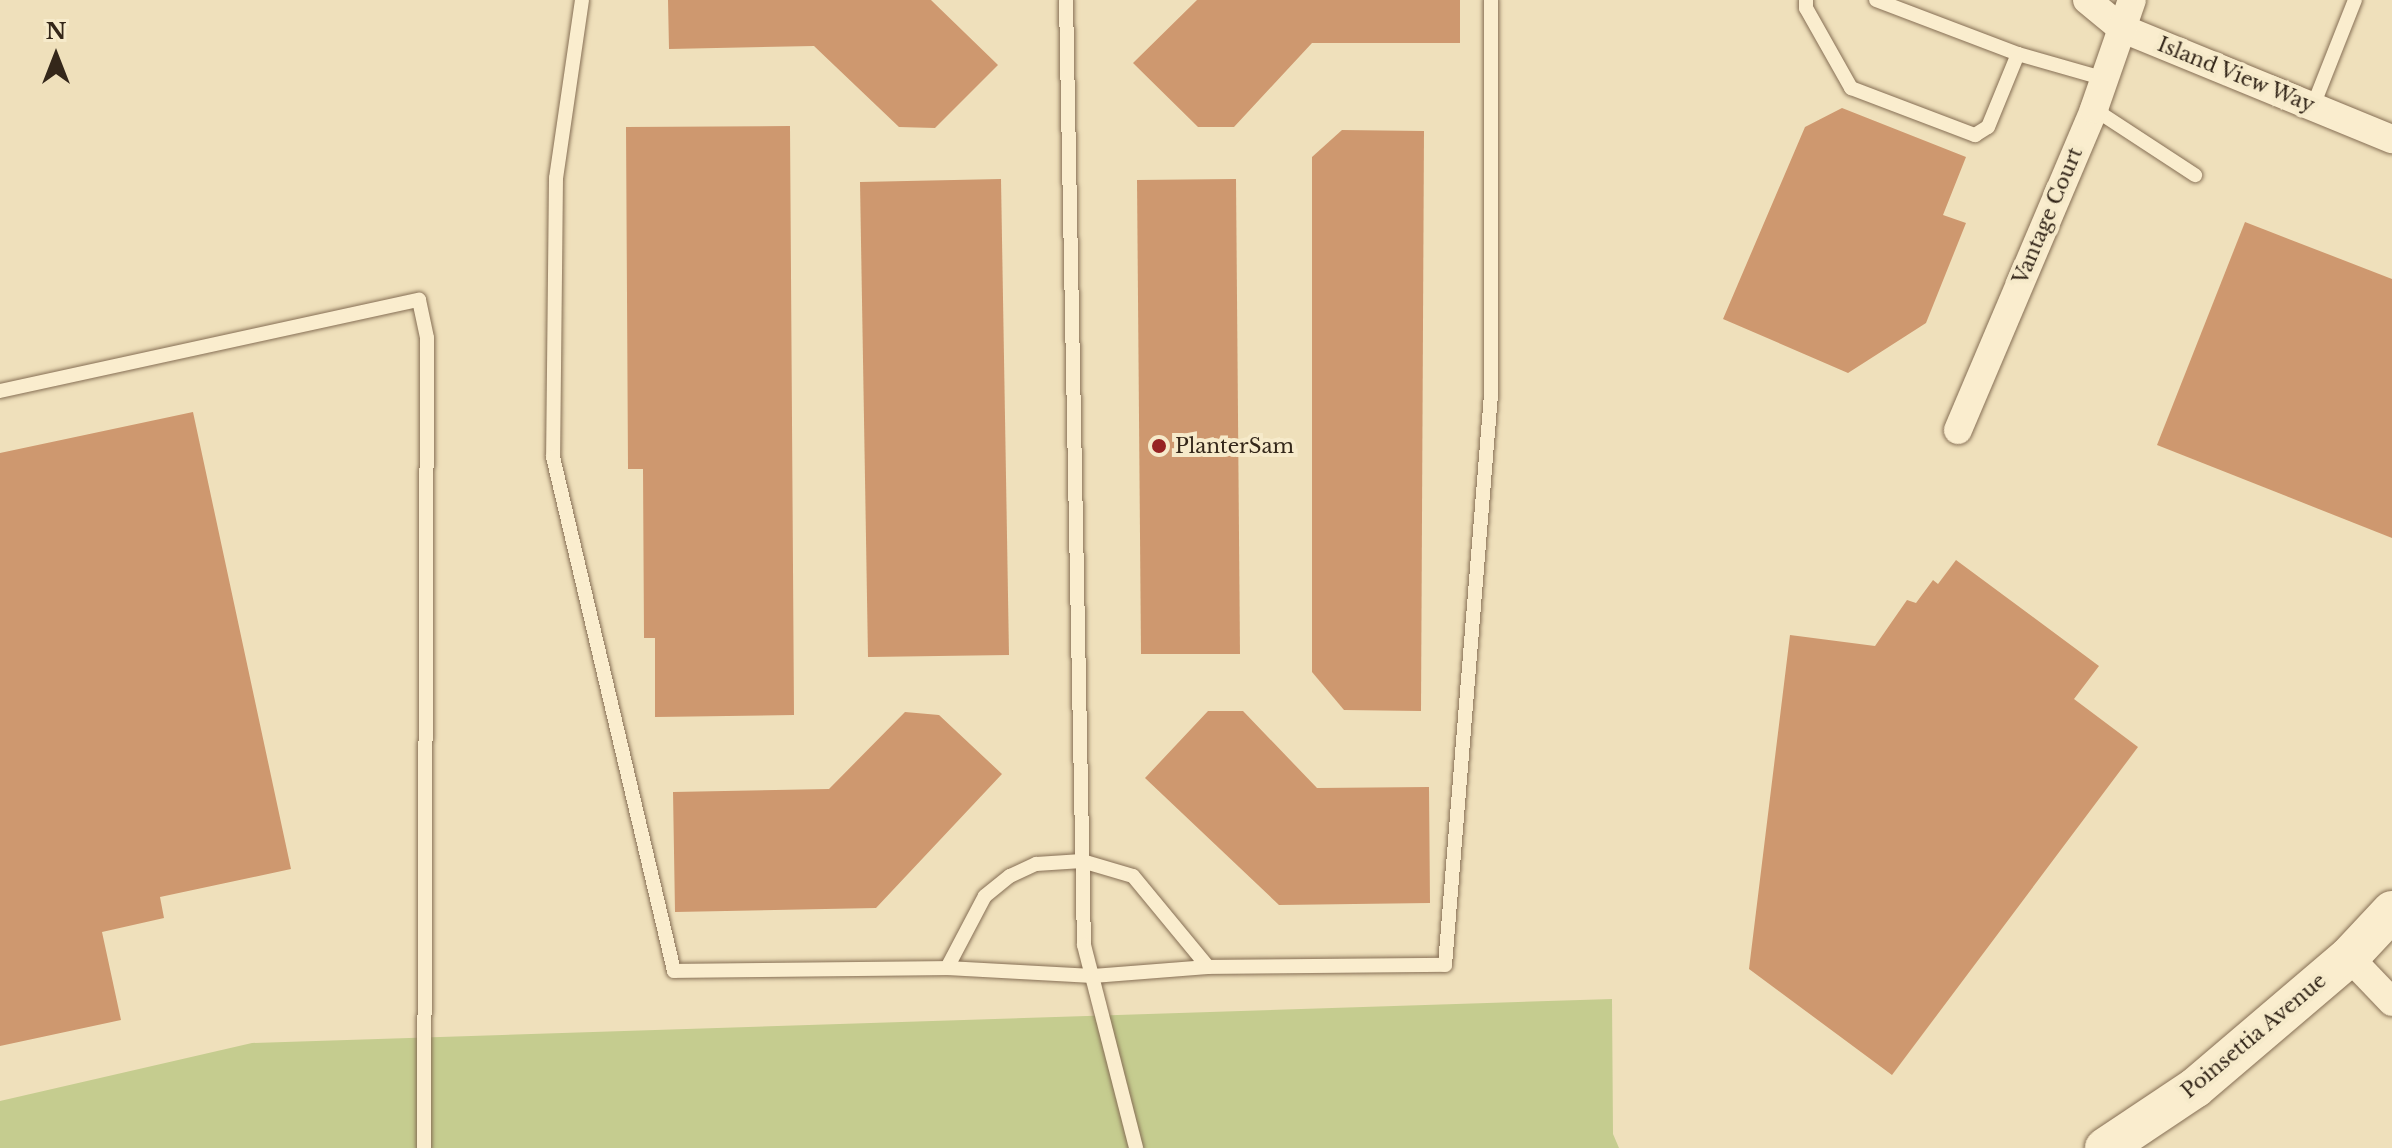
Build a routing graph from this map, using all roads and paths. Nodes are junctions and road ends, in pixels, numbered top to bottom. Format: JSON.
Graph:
{"nodes":[{"id":1,"x":582,"y":0,"type":"edge"},
{"id":2,"x":1491,"y":0,"type":"edge"},
{"id":3,"x":1806,"y":0,"type":"edge"},
{"id":4,"x":1876,"y":0,"type":"edge"},
{"id":5,"x":2087,"y":0,"type":"edge"},
{"id":6,"x":2132,"y":0,"type":"edge"},
{"id":7,"x":2355,"y":0,"type":"edge"},
{"id":8,"x":1065,"y":1,"type":"edge"},
{"id":9,"x":2121,"y":28,"type":"junction"},
{"id":10,"x":2018,"y":54,"type":"junction"},
{"id":11,"x":2105,"y":79,"type":"junction"},
{"id":12,"x":2313,"y":106,"type":"junction"},
{"id":13,"x":2094,"y":109,"type":"junction"},
{"id":14,"x":2392,"y":139,"type":"edge"},
{"id":15,"x":2195,"y":175,"type":"dead end"},
{"id":16,"x":0,"y":391,"type":"edge"},
{"id":17,"x":1958,"y":430,"type":"dead end"},
{"id":18,"x":1082,"y":861,"type":"junction"},
{"id":19,"x":2392,"y":911,"type":"edge"},
{"id":20,"x":2349,"y":957,"type":"junction"},
{"id":21,"x":1208,"y":967,"type":"junction"},
{"id":22,"x":947,"y":968,"type":"junction"},
{"id":23,"x":1093,"y":976,"type":"junction"},
{"id":24,"x":2392,"y":1002,"type":"edge"},
{"id":25,"x":424,"y":1148,"type":"edge"},
{"id":26,"x":1136,"y":1148,"type":"edge"},
{"id":27,"x":2105,"y":1148,"type":"edge"}],
"edges":[{"from":1,"to":22,"type":"lane"},
{"from":2,"to":21,"type":"lane"},
{"from":3,"to":10,"type":"lane"},
{"from":4,"to":10,"type":"lane"},
{"from":5,"to":9,"type":"street","name":"Island View Way"},
{"from":6,"to":9,"type":"street","name":"Vantage Court"},
{"from":7,"to":12,"type":"lane"},
{"from":8,"to":18,"type":"lane"},
{"from":9,"to":11,"type":"street","name":"Vantage Court"},
{"from":9,"to":12,"type":"street","name":"Island View Way"},
{"from":10,"to":11,"type":"lane"},
{"from":11,"to":13,"type":"street","name":"Vantage Court"},
{"from":12,"to":14,"type":"street","name":"Island View Way"},
{"from":13,"to":15,"type":"lane"},
{"from":13,"to":17,"type":"street","name":"Vantage Court"},
{"from":16,"to":25,"type":"lane"},
{"from":18,"to":21,"type":"lane"},
{"from":18,"to":22,"type":"lane"},
{"from":18,"to":23,"type":"lane"},
{"from":19,"to":20,"type":"main road","name":"Poinsettia Avenue"},
{"from":20,"to":24,"type":"street"},
{"from":20,"to":27,"type":"main road","name":"Poinsettia Avenue"},
{"from":21,"to":23,"type":"lane"},
{"from":22,"to":23,"type":"lane"},
{"from":23,"to":26,"type":"lane"}]}
